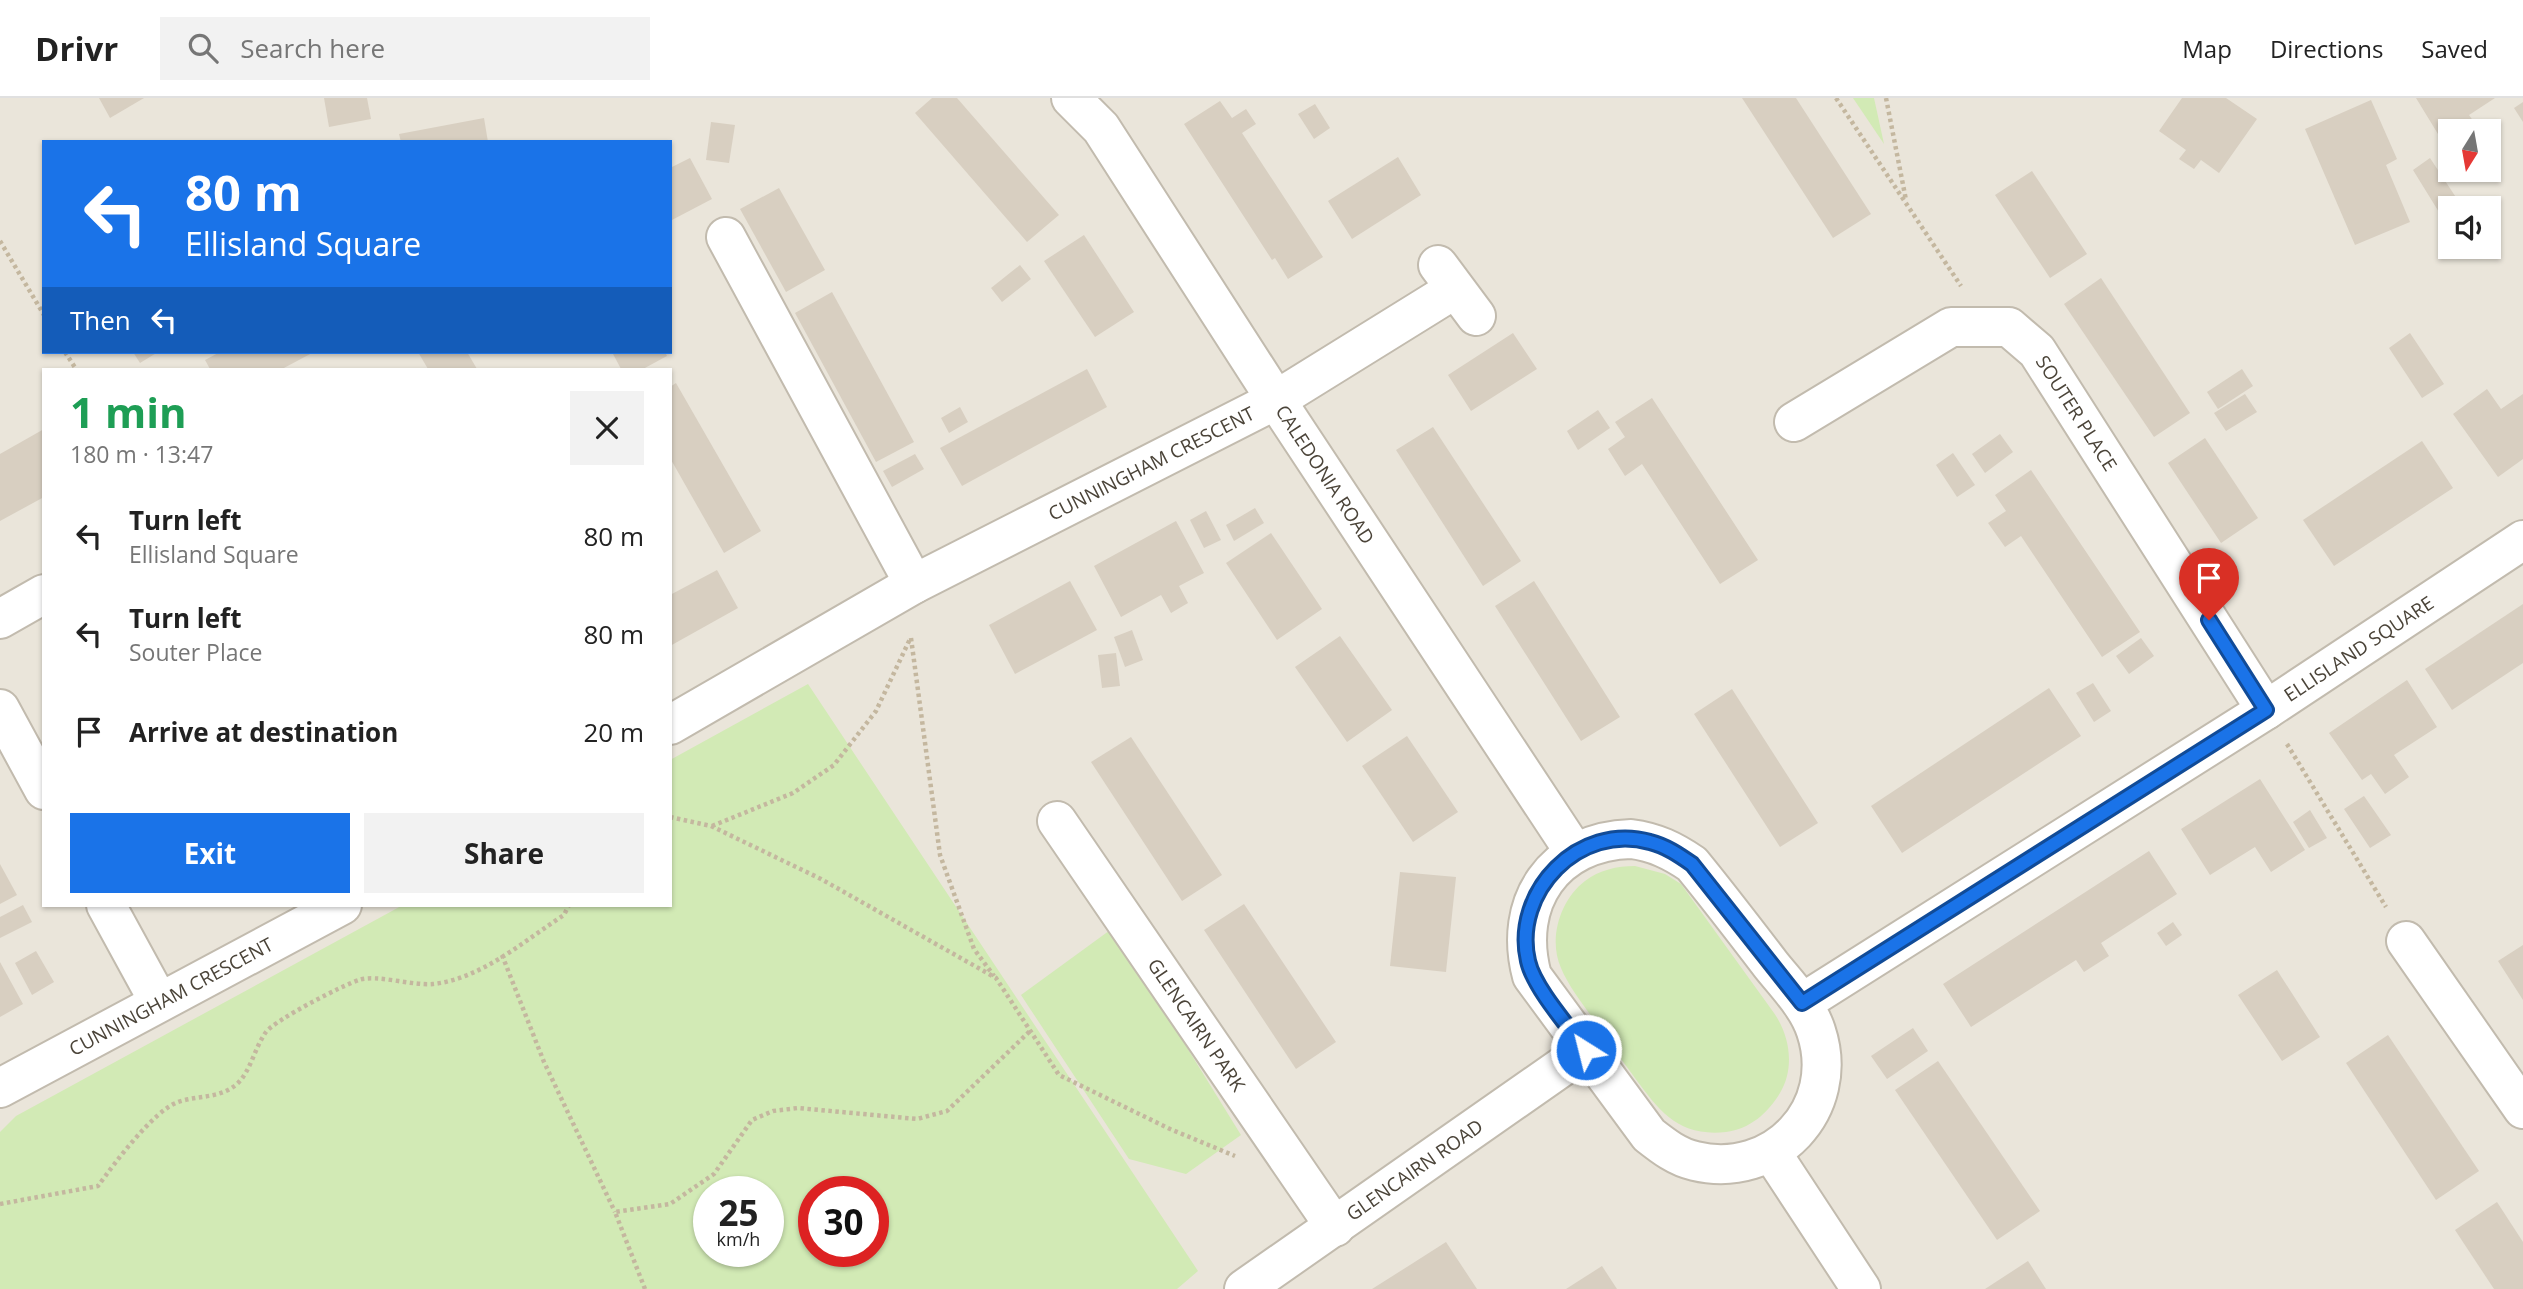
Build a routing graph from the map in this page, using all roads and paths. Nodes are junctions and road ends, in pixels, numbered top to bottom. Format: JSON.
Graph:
{"nodes":[{"id":1,"x":1071,"y":98,"type":"edge"},
{"id":2,"x":1836,"y":98,"type":"edge"},
{"id":3,"x":1886,"y":98,"type":"edge"},
{"id":4,"x":1907,"y":205,"type":"junction"},
{"id":5,"x":726,"y":237,"type":"dead end"},
{"id":6,"x":0,"y":241,"type":"edge"},
{"id":7,"x":1456,"y":290,"type":"dead end"},
{"id":8,"x":42,"y":312,"type":"edge"},
{"id":9,"x":1989,"y":327,"type":"junction"},
{"id":10,"x":1276,"y":400,"type":"junction"},
{"id":11,"x":1794,"y":422,"type":"dead end"},
{"id":12,"x":2523,"y":540,"type":"edge"},
{"id":13,"x":914,"y":584,"type":"junction"},
{"id":14,"x":42,"y":595,"type":"edge"},
{"id":15,"x":0,"y":619,"type":"edge"},
{"id":16,"x":0,"y":709,"type":"edge"},
{"id":17,"x":2266,"y":710,"type":"junction"},
{"id":18,"x":672,"y":724,"type":"edge"},
{"id":19,"x":42,"y":786,"type":"edge"},
{"id":20,"x":672,"y":817,"type":"edge"},
{"id":21,"x":1057,"y":821,"type":"dead end"},
{"id":22,"x":711,"y":826,"type":"junction"},
{"id":23,"x":1575,"y":853,"type":"junction"},
{"id":24,"x":107,"y":907,"type":"edge"},
{"id":25,"x":338,"y":907,"type":"edge"},
{"id":26,"x":568,"y":907,"type":"edge"},
{"id":27,"x":2406,"y":941,"type":"joint"},
{"id":28,"x":502,"y":955,"type":"junction"},
{"id":29,"x":996,"y":978,"type":"junction"},
{"id":30,"x":159,"y":1002,"type":"junction"},
{"id":31,"x":1802,"y":1003,"type":"junction"},
{"id":32,"x":1030,"y":1031,"type":"junction"},
{"id":33,"x":1586,"y":1050,"type":"junction"},
{"id":34,"x":0,"y":1088,"type":"edge"},
{"id":35,"x":2522,"y":1106,"type":"edge"},
{"id":36,"x":1771,"y":1153,"type":"junction"},
{"id":37,"x":1245,"y":1160,"type":"dead end"},
{"id":38,"x":0,"y":1204,"type":"edge"},
{"id":39,"x":615,"y":1212,"type":"junction"},
{"id":40,"x":1335,"y":1227,"type":"junction"},
{"id":41,"x":645,"y":1289,"type":"edge"},
{"id":42,"x":1244,"y":1289,"type":"edge"},
{"id":43,"x":1861,"y":1289,"type":"edge"}],
"edges":[{"from":1,"to":10,"type":"street","name":"CALEDONIA ROAD"},
{"from":2,"to":4,"type":"path"},
{"from":3,"to":4,"type":"path"},
{"from":4,"to":9,"type":"path"},
{"from":5,"to":13,"type":"street"},
{"from":6,"to":8,"type":"path"},
{"from":7,"to":10,"type":"street","name":"CUNNINGHAM CRESCENT"},
{"from":9,"to":11,"type":"street","name":"SOUTER PLACE"},
{"from":9,"to":17,"type":"street","name":"SOUTER PLACE"},
{"from":10,"to":13,"type":"street","name":"CUNNINGHAM CRESCENT"},
{"from":10,"to":23,"type":"street","name":"CALEDONIA ROAD"},
{"from":12,"to":17,"type":"street","name":"ELLISLAND SQUARE"},
{"from":13,"to":18,"type":"street","name":"CUNNINGHAM CRESCENT"},
{"from":14,"to":15,"type":"street"},
{"from":16,"to":19,"type":"street"},
{"from":17,"to":27,"type":"path"},
{"from":17,"to":31,"type":"street","name":"ELLISLAND SQUARE"},
{"from":20,"to":22,"type":"path"},
{"from":21,"to":40,"type":"street","name":"GLENCAIRN PARK"},
{"from":22,"to":29,"type":"path"},
{"from":22,"to":29,"type":"path"},
{"from":23,"to":31,"type":"street"},
{"from":23,"to":33,"type":"street"},
{"from":24,"to":30,"type":"street"},
{"from":25,"to":30,"type":"street","name":"CUNNINGHAM CRESCENT"},
{"from":26,"to":28,"type":"path"},
{"from":27,"to":35,"type":"street"},
{"from":28,"to":38,"type":"path"},
{"from":28,"to":39,"type":"path"},
{"from":29,"to":32,"type":"path"},
{"from":30,"to":34,"type":"street","name":"CUNNINGHAM CRESCENT"},
{"from":31,"to":36,"type":"street"},
{"from":32,"to":37,"type":"path"},
{"from":32,"to":39,"type":"path"},
{"from":33,"to":36,"type":"street"},
{"from":33,"to":40,"type":"street","name":"GLENCAIRN ROAD"},
{"from":36,"to":43,"type":"street"},
{"from":39,"to":41,"type":"path"},
{"from":40,"to":42,"type":"street","name":"GLENCAIRN ROAD"}]}
